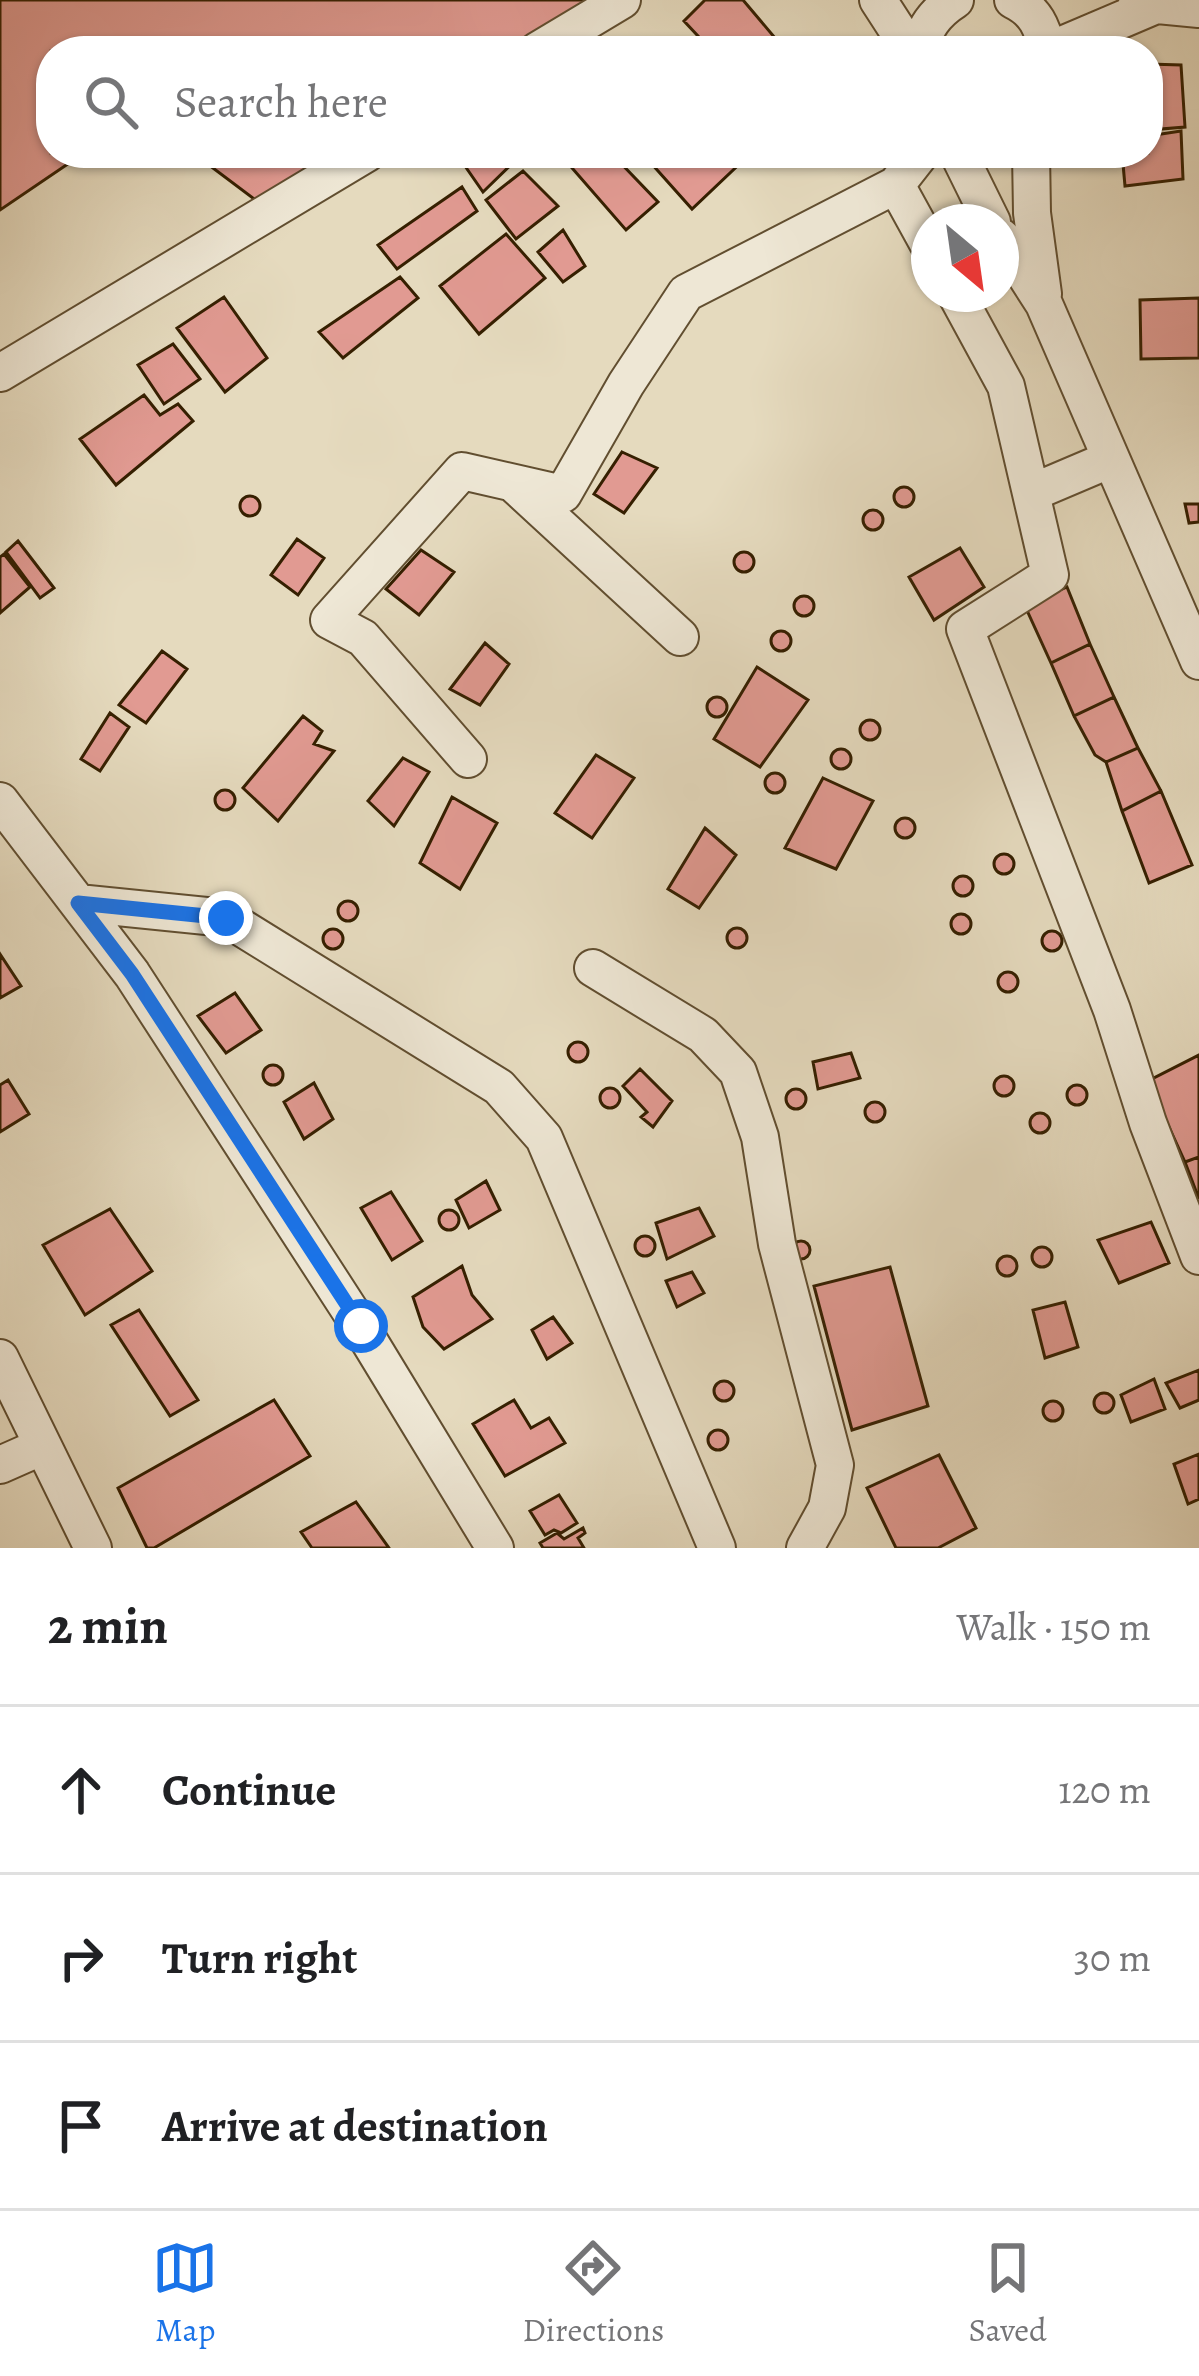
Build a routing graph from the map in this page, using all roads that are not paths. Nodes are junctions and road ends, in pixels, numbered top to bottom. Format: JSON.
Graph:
{"nodes":[{"id":1,"x":622,"y":0,"type":"edge"},
{"id":2,"x":878,"y":0,"type":"edge"},
{"id":3,"x":955,"y":0,"type":"edge"},
{"id":4,"x":1117,"y":0,"type":"edge"},
{"id":5,"x":1032,"y":3,"type":"edge"},
{"id":6,"x":1156,"y":5,"type":"junction"},
{"id":7,"x":1199,"y":9,"type":"edge"},
{"id":8,"x":562,"y":36,"type":"edge"},
{"id":9,"x":901,"y":36,"type":"edge"},
{"id":10,"x":925,"y":36,"type":"edge"},
{"id":11,"x":1044,"y":36,"type":"edge"},
{"id":12,"x":1083,"y":36,"type":"edge"},
{"id":13,"x":342,"y":168,"type":"edge"},
{"id":14,"x":909,"y":168,"type":"edge"},
{"id":15,"x":965,"y":168,"type":"edge"},
{"id":16,"x":1031,"y":168,"type":"edge"},
{"id":17,"x":896,"y":185,"type":"junction"},
{"id":18,"x":983,"y":204,"type":"edge"},
{"id":19,"x":911,"y":212,"type":"edge"},
{"id":20,"x":1019,"y":264,"type":"edge"},
{"id":21,"x":1045,"y":304,"type":"junction"},
{"id":22,"x":966,"y":312,"type":"edge"},
{"id":23,"x":0,"y":373,"type":"edge"},
{"id":24,"x":1111,"y":459,"type":"junction"},
{"id":25,"x":512,"y":482,"type":"junction"},
{"id":26,"x":1031,"y":493,"type":"junction"},
{"id":27,"x":680,"y":638,"type":"dead end"},
{"id":28,"x":1199,"y":662,"type":"edge"},
{"id":29,"x":468,"y":759,"type":"dead end"},
{"id":30,"x":0,"y":802,"type":"edge"},
{"id":31,"x":78,"y":903,"type":"junction"},
{"id":32,"x":593,"y":968,"type":"dead end"},
{"id":33,"x":1199,"y":1256,"type":"edge"},
{"id":34,"x":0,"y":1358,"type":"edge"},
{"id":35,"x":43,"y":1446,"type":"junction"},
{"id":36,"x":0,"y":1465,"type":"edge"},
{"id":37,"x":93,"y":1548,"type":"edge"},
{"id":38,"x":495,"y":1548,"type":"edge"},
{"id":39,"x":717,"y":1548,"type":"edge"},
{"id":40,"x":805,"y":1548,"type":"edge"}],
"edges":[{"from":1,"to":8,"type":"street"},
{"from":2,"to":9,"type":"street"},
{"from":3,"to":10,"type":"street"},
{"from":4,"to":6,"type":"street"},
{"from":5,"to":11,"type":"street"},
{"from":6,"to":7,"type":"street"},
{"from":6,"to":12,"type":"street"},
{"from":13,"to":23,"type":"street"},
{"from":14,"to":17,"type":"street"},
{"from":15,"to":18,"type":"street"},
{"from":16,"to":21,"type":"street"},
{"from":17,"to":19,"type":"street"},
{"from":17,"to":25,"type":"street"},
{"from":20,"to":21,"type":"street"},
{"from":21,"to":24,"type":"street"},
{"from":22,"to":26,"type":"street"},
{"from":24,"to":26,"type":"street"},
{"from":24,"to":28,"type":"street"},
{"from":25,"to":27,"type":"street"},
{"from":25,"to":29,"type":"street"},
{"from":26,"to":33,"type":"street"},
{"from":30,"to":31,"type":"street"},
{"from":31,"to":38,"type":"street"},
{"from":31,"to":39,"type":"street"},
{"from":32,"to":40,"type":"street"},
{"from":34,"to":35,"type":"street"},
{"from":35,"to":36,"type":"street"},
{"from":35,"to":37,"type":"street"}]}
